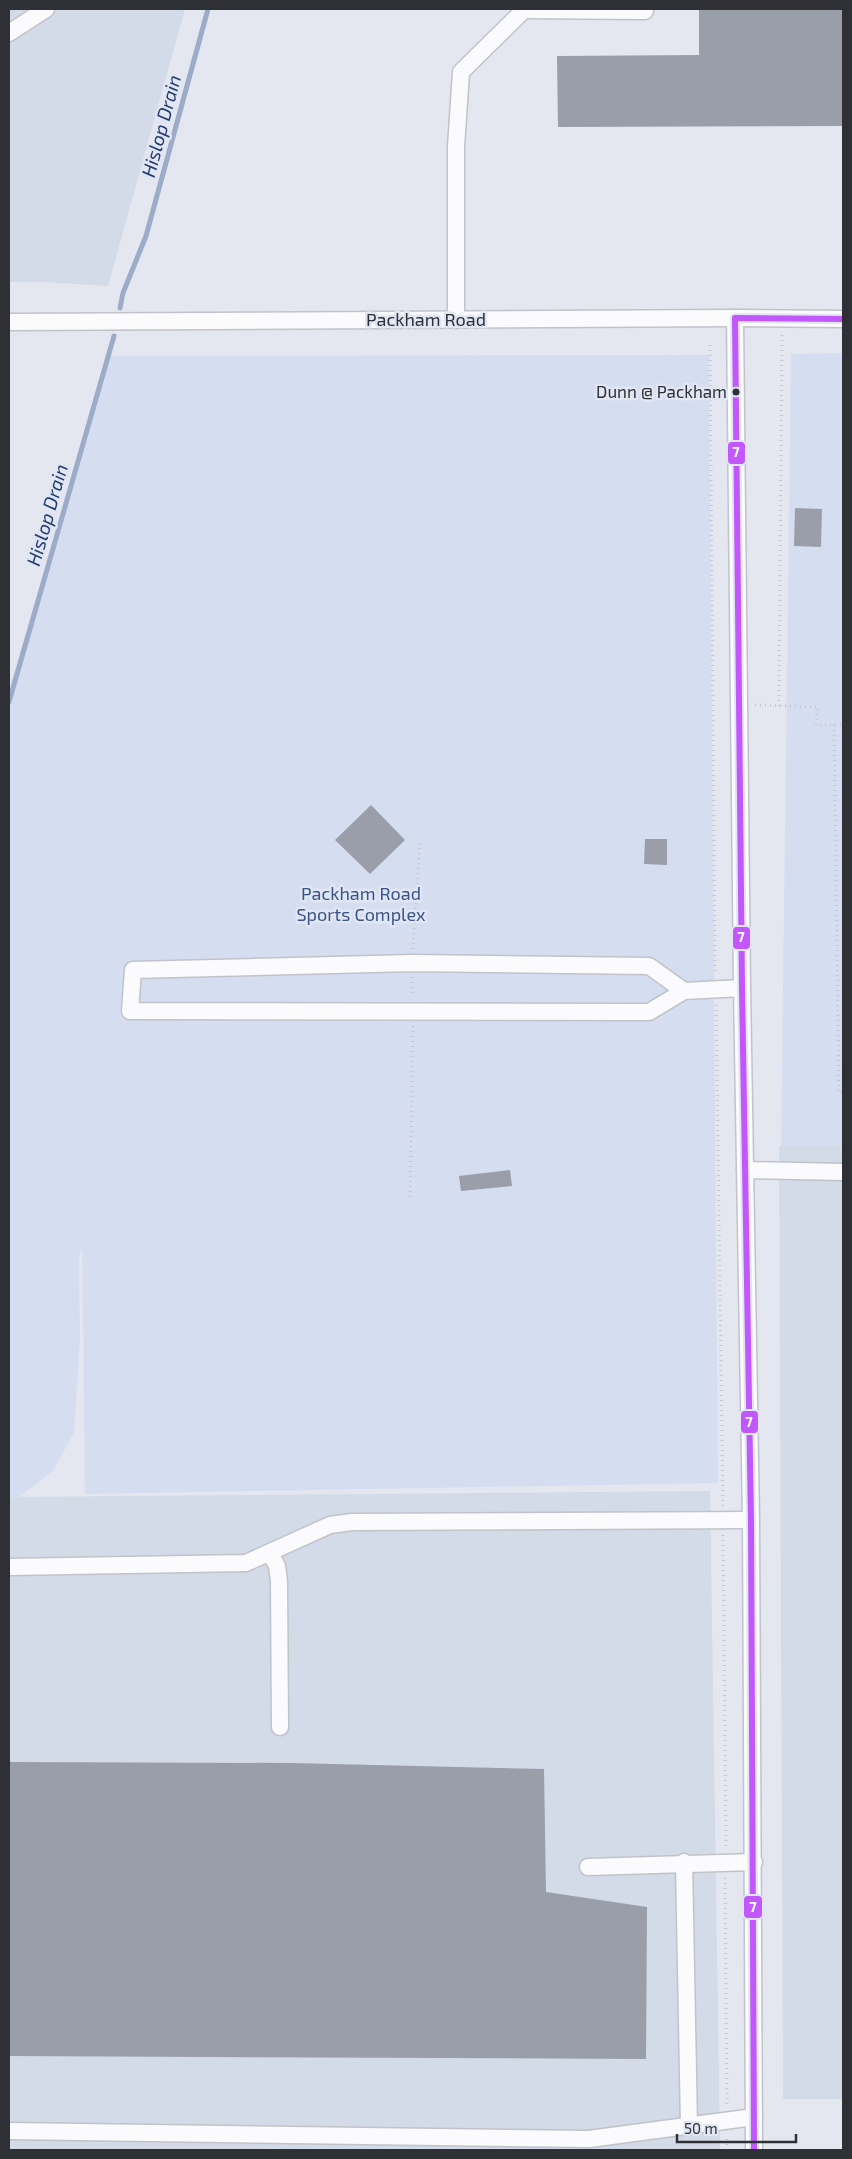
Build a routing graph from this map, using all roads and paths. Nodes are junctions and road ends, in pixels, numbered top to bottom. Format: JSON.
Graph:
{"nodes":[{"id":1,"x":46,"y":9,"type":"edge"},
{"id":2,"x":525,"y":9,"type":"edge"},
{"id":3,"x":645,"y":9,"type":"edge"},
{"id":4,"x":9,"y":33,"type":"edge"},
{"id":5,"x":735,"y":318,"type":"junction"},
{"id":6,"x":782,"y":318,"type":"junction"},
{"id":7,"x":843,"y":319,"type":"edge"},
{"id":8,"x":456,"y":320,"type":"junction"},
{"id":9,"x":9,"y":322,"type":"edge"},
{"id":10,"x":710,"y":344,"type":"dead end"},
{"id":11,"x":739,"y":705,"type":"junction"},
{"id":12,"x":779,"y":706,"type":"junction"},
{"id":13,"x":834,"y":725,"type":"junction"},
{"id":14,"x":843,"y":725,"type":"edge"},
{"id":15,"x":742,"y":988,"type":"junction"},
{"id":16,"x":716,"y":990,"type":"junction"},
{"id":17,"x":684,"y":991,"type":"junction"},
{"id":18,"x":838,"y":1028,"type":"junction"},
{"id":19,"x":843,"y":1028,"type":"edge"},
{"id":20,"x":843,"y":1093,"type":"edge"},
{"id":21,"x":745,"y":1170,"type":"junction"},
{"id":22,"x":843,"y":1172,"type":"edge"},
{"id":23,"x":723,"y":1515,"type":"dead end"},
{"id":24,"x":751,"y":1520,"type":"junction"},
{"id":25,"x":723,"y":1525,"type":"dead end"},
{"id":26,"x":270,"y":1554,"type":"junction"},
{"id":27,"x":9,"y":1567,"type":"edge"},
{"id":28,"x":280,"y":1727,"type":"dead end"},
{"id":29,"x":726,"y":1857,"type":"dead end"},
{"id":30,"x":684,"y":1862,"type":"junction"},
{"id":31,"x":754,"y":1862,"type":"junction"},
{"id":32,"x":588,"y":1867,"type":"dead end"},
{"id":33,"x":726,"y":1874,"type":"dead end"},
{"id":34,"x":754,"y":2117,"type":"junction"},
{"id":35,"x":727,"y":2121,"type":"junction"},
{"id":36,"x":689,"y":2126,"type":"junction"},
{"id":37,"x":9,"y":2131,"type":"edge"},
{"id":38,"x":727,"y":2150,"type":"edge"},
{"id":39,"x":754,"y":2150,"type":"edge"}],
"edges":[{"from":1,"to":4,"type":"street"},
{"from":2,"to":3,"type":"street"},
{"from":2,"to":8,"type":"street"},
{"from":5,"to":6,"type":"street","name":"Packham Road"},
{"from":5,"to":8,"type":"street","name":"Packham Road"},
{"from":5,"to":11,"type":"street"},
{"from":6,"to":7,"type":"street","name":"Packham Road"},
{"from":6,"to":12,"type":"path"},
{"from":8,"to":9,"type":"street","name":"Packham Road"},
{"from":10,"to":16,"type":"path"},
{"from":11,"to":12,"type":"path"},
{"from":11,"to":15,"type":"street"},
{"from":12,"to":13,"type":"path"},
{"from":13,"to":14,"type":"path"},
{"from":13,"to":18,"type":"path"},
{"from":15,"to":16,"type":"street"},
{"from":15,"to":21,"type":"street"},
{"from":16,"to":17,"type":"street"},
{"from":16,"to":23,"type":"path"},
{"from":17,"to":17,"type":"street"},
{"from":18,"to":19,"type":"path"},
{"from":18,"to":20,"type":"path"},
{"from":21,"to":22,"type":"street"},
{"from":21,"to":24,"type":"street"},
{"from":24,"to":26,"type":"street"},
{"from":24,"to":31,"type":"street"},
{"from":25,"to":29,"type":"path"},
{"from":26,"to":27,"type":"street"},
{"from":26,"to":28,"type":"street"},
{"from":30,"to":31,"type":"street"},
{"from":30,"to":32,"type":"street"},
{"from":30,"to":36,"type":"street"},
{"from":31,"to":34,"type":"street"},
{"from":33,"to":35,"type":"path"},
{"from":34,"to":35,"type":"street"},
{"from":34,"to":39,"type":"street"},
{"from":35,"to":36,"type":"street"},
{"from":35,"to":38,"type":"path"},
{"from":36,"to":37,"type":"street"}]}
